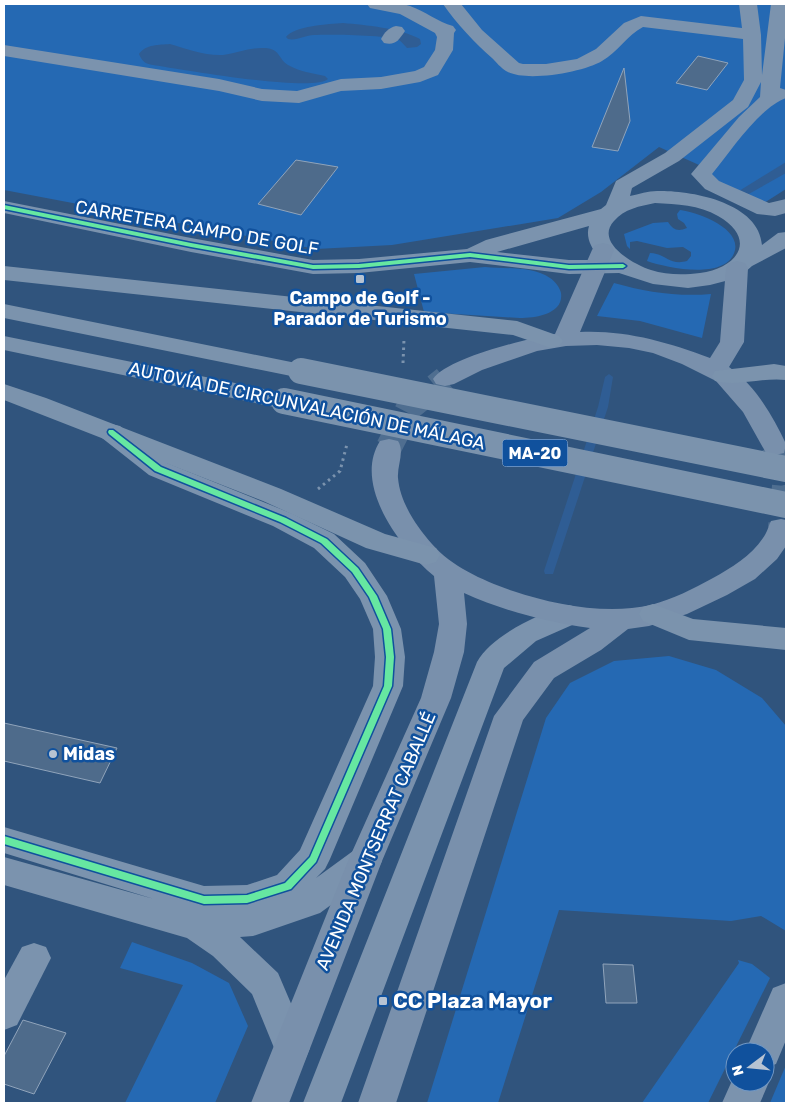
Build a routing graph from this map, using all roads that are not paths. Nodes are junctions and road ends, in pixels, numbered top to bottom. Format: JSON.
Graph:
{"nodes":[{"id":1,"x":376,"y":4,"type":"edge"},
{"id":2,"x":440,"y":4,"type":"edge"},
{"id":3,"x":452,"y":4,"type":"edge"},
{"id":4,"x":748,"y":4,"type":"edge"},
{"id":5,"x":780,"y":4,"type":"edge"},
{"id":6,"x":445,"y":30,"type":"junction"},
{"id":7,"x":752,"y":35,"type":"junction"},
{"id":8,"x":482,"y":40,"type":"junction"},
{"id":9,"x":4,"y":51,"type":"edge"},
{"id":10,"x":778,"y":95,"type":"edge"},
{"id":11,"x":672,"y":158,"type":"junction"},
{"id":12,"x":701,"y":202,"type":"junction"},
{"id":13,"x":786,"y":205,"type":"edge"},
{"id":14,"x":4,"y":207,"type":"edge"},
{"id":15,"x":724,"y":210,"type":"junction"},
{"id":16,"x":612,"y":211,"type":"junction"},
{"id":17,"x":786,"y":218,"type":"edge"},
{"id":18,"x":786,"y":238,"type":"edge"},
{"id":19,"x":470,"y":255,"type":"junction"},
{"id":20,"x":599,"y":259,"type":"junction"},
{"id":21,"x":741,"y":265,"type":"junction"},
{"id":22,"x":4,"y":273,"type":"edge"},
{"id":23,"x":4,"y":311,"type":"edge"},
{"id":24,"x":558,"y":340,"type":"junction"},
{"id":25,"x":4,"y":343,"type":"edge"},
{"id":26,"x":720,"y":373,"type":"junction"},
{"id":27,"x":786,"y":373,"type":"edge"},
{"id":28,"x":445,"y":379,"type":"tunnel mouth"},
{"id":29,"x":4,"y":392,"type":"edge"},
{"id":30,"x":111,"y":432,"type":"junction"},
{"id":31,"x":389,"y":447,"type":"tunnel mouth"},
{"id":32,"x":775,"y":447,"type":"tunnel mouth"},
{"id":33,"x":786,"y":469,"type":"edge"},
{"id":34,"x":783,"y":528,"type":"edge"},
{"id":35,"x":437,"y":564,"type":"junction"},
{"id":36,"x":653,"y":614,"type":"junction"},
{"id":37,"x":569,"y":615,"type":"junction"},
{"id":38,"x":621,"y":619,"type":"junction"},
{"id":39,"x":786,"y":639,"type":"edge"},
{"id":40,"x":4,"y":840,"type":"edge"},
{"id":41,"x":365,"y":861,"type":"junction"},
{"id":42,"x":4,"y":871,"type":"edge"},
{"id":43,"x":197,"y":926,"type":"junction"},
{"id":44,"x":34,"y":958,"type":"dead end"},
{"id":45,"x":786,"y":998,"type":"edge"},
{"id":46,"x":4,"y":1014,"type":"edge"},
{"id":47,"x":767,"y":1042,"type":"edge"},
{"id":48,"x":292,"y":1048,"type":"junction"},
{"id":49,"x":270,"y":1103,"type":"edge"},
{"id":50,"x":322,"y":1103,"type":"edge"},
{"id":51,"x":377,"y":1103,"type":"edge"}],
"edges":[{"from":1,"to":6,"type":"street"},
{"from":2,"to":6,"type":"street"},
{"from":3,"to":8,"type":"street"},
{"from":4,"to":7,"type":"street"},
{"from":5,"to":10,"type":"street"},
{"from":6,"to":8,"type":"street"},
{"from":6,"to":9,"type":"street"},
{"from":7,"to":8,"type":"street"},
{"from":7,"to":11,"type":"street"},
{"from":10,"to":13,"type":"street"},
{"from":11,"to":12,"type":"street"},
{"from":11,"to":16,"type":"street"},
{"from":12,"to":15,"type":"street"},
{"from":12,"to":16,"type":"street","name":"CARRETERA CAMPO DE GOLF"},
{"from":14,"to":19,"type":"street","name":"CARRETERA CAMPO DE GOLF"},
{"from":15,"to":17,"type":"street"},
{"from":15,"to":21,"type":"street"},
{"from":16,"to":19,"type":"street","name":"CARRETERA CAMPO DE GOLF"},
{"from":16,"to":20,"type":"street"},
{"from":18,"to":21,"type":"street"},
{"from":19,"to":20,"type":"street","name":"CARRETERA CAMPO DE GOLF"},
{"from":20,"to":21,"type":"street","name":"CARRETERA CAMPO DE GOLF"},
{"from":20,"to":24,"type":"main road"},
{"from":21,"to":26,"type":"main road"},
{"from":22,"to":24,"type":"highway"},
{"from":23,"to":33,"type":"highway","name":"AUTOVÍA DE CIRCUNVALACIÓN DE MÁLAGA","number":"MA-20","bridge":true},
{"from":24,"to":26,"type":"main road"},
{"from":24,"to":28,"type":"main road"},
{"from":25,"to":34,"type":"highway","name":"AUTOVÍA DE CIRCUNVALACIÓN DE MÁLAGA","number":"MA-20","bridge":true},
{"from":26,"to":27,"type":"highway"},
{"from":26,"to":32,"type":"main road"},
{"from":29,"to":30,"type":"highway"},
{"from":30,"to":35,"type":"highway"},
{"from":30,"to":40,"type":"street"},
{"from":31,"to":35,"type":"main road"},
{"from":34,"to":36,"type":"main road"},
{"from":35,"to":37,"type":"main road"},
{"from":35,"to":41,"type":"main road","name":"AVENIDA MONTSERRAT CABALLÉ"},
{"from":36,"to":38,"type":"main road"},
{"from":36,"to":39,"type":"highway"},
{"from":37,"to":38,"type":"main road"},
{"from":37,"to":50,"type":"street"},
{"from":38,"to":51,"type":"main road"},
{"from":41,"to":43,"type":"street"},
{"from":41,"to":48,"type":"main road","name":"AVENIDA MONTSERRAT CABALLÉ"},
{"from":42,"to":43,"type":"street"},
{"from":43,"to":48,"type":"street"},
{"from":44,"to":46,"type":"street"},
{"from":45,"to":47,"type":"street"},
{"from":48,"to":49,"type":"main road","name":"AVENIDA MONTSERRAT CABALLÉ"}]}
